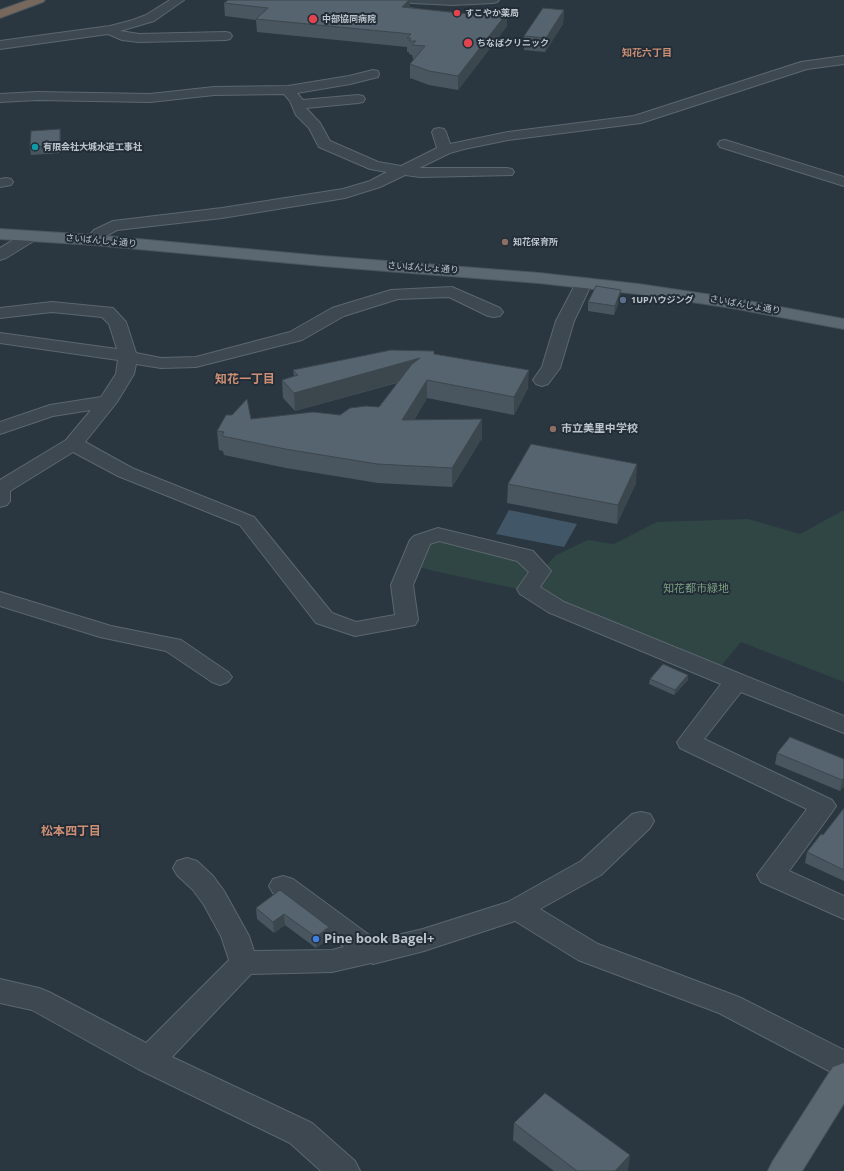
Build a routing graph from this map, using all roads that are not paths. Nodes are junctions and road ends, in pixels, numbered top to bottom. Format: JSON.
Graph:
{"nodes":[{"id":1,"x":39,"y":0,"type":"edge"},
{"id":2,"x":178,"y":0,"type":"edge"},
{"id":3,"x":412,"y":0,"type":"edge"},
{"id":4,"x":493,"y":0,"type":"edge"},
{"id":5,"x":0,"y":14,"type":"edge"},
{"id":6,"x":110,"y":30,"type":"junction"},
{"id":7,"x":226,"y":36,"type":"dead end"},
{"id":8,"x":0,"y":45,"type":"edge"},
{"id":9,"x":844,"y":60,"type":"edge"},
{"id":10,"x":373,"y":74,"type":"dead end"},
{"id":11,"x":288,"y":90,"type":"junction"},
{"id":12,"x":0,"y":98,"type":"edge"},
{"id":13,"x":358,"y":99,"type":"dead end"},
{"id":14,"x":298,"y":105,"type":"junction"},
{"id":15,"x":439,"y":132,"type":"dead end"},
{"id":16,"x":725,"y":144,"type":"dead end"},
{"id":17,"x":445,"y":150,"type":"junction"},
{"id":18,"x":402,"y":171,"type":"junction"},
{"id":19,"x":507,"y":172,"type":"dead end"},
{"id":20,"x":844,"y":182,"type":"edge"},
{"id":21,"x":0,"y":234,"type":"edge"},
{"id":22,"x":31,"y":236,"type":"junction"},
{"id":23,"x":94,"y":240,"type":"junction"},
{"id":24,"x":0,"y":255,"type":"edge"},
{"id":25,"x":584,"y":283,"type":"junction"},
{"id":26,"x":494,"y":312,"type":"dead end"},
{"id":27,"x":0,"y":313,"type":"edge"},
{"id":28,"x":844,"y":324,"type":"edge"},
{"id":29,"x":0,"y":338,"type":"edge"},
{"id":30,"x":128,"y":357,"type":"junction"},
{"id":31,"x":542,"y":380,"type":"dead end"},
{"id":32,"x":108,"y":402,"type":"junction"},
{"id":33,"x":0,"y":428,"type":"edge"},
{"id":34,"x":73,"y":444,"type":"junction"},
{"id":35,"x":0,"y":502,"type":"edge"},
{"id":36,"x":0,"y":599,"type":"edge"},
{"id":37,"x":220,"y":677,"type":"dead end"},
{"id":38,"x":736,"y":681,"type":"junction"},
{"id":39,"x":844,"y":725,"type":"edge"},
{"id":40,"x":641,"y":820,"type":"dead end"},
{"id":41,"x":187,"y":868,"type":"dead end"},
{"id":42,"x":283,"y":886,"type":"dead end"},
{"id":43,"x":844,"y":908,"type":"edge"},
{"id":44,"x":518,"y":909,"type":"junction"},
{"id":45,"x":373,"y":953,"type":"junction"},
{"id":46,"x":244,"y":963,"type":"junction"},
{"id":47,"x":0,"y":991,"type":"edge"},
{"id":48,"x":149,"y":1060,"type":"junction"},
{"id":49,"x":844,"y":1064,"type":"edge"},
{"id":50,"x":844,"y":1076,"type":"edge"},
{"id":51,"x":344,"y":1171,"type":"edge"},
{"id":52,"x":784,"y":1171,"type":"edge"}],
"edges":[{"from":1,"to":5,"type":"highway"},
{"from":2,"to":6,"type":"street"},
{"from":3,"to":4,"type":"street"},
{"from":6,"to":7,"type":"street"},
{"from":6,"to":8,"type":"street"},
{"from":9,"to":17,"type":"street"},
{"from":10,"to":11,"type":"street"},
{"from":11,"to":12,"type":"street"},
{"from":11,"to":14,"type":"street"},
{"from":13,"to":14,"type":"street"},
{"from":14,"to":18,"type":"street"},
{"from":15,"to":17,"type":"street"},
{"from":16,"to":20,"type":"street"},
{"from":17,"to":18,"type":"street"},
{"from":18,"to":19,"type":"street"},
{"from":18,"to":23,"type":"street"},
{"from":21,"to":22,"type":"main road","name":"さいばんしょ通り"},
{"from":22,"to":23,"type":"main road","name":"さいばんしょ通り"},
{"from":22,"to":24,"type":"street"},
{"from":23,"to":25,"type":"main road","name":"さいばんしょ通り"},
{"from":25,"to":28,"type":"main road","name":"さいばんしょ通り"},
{"from":25,"to":31,"type":"street"},
{"from":26,"to":30,"type":"street"},
{"from":27,"to":30,"type":"street"},
{"from":29,"to":30,"type":"street"},
{"from":30,"to":32,"type":"street"},
{"from":32,"to":33,"type":"street"},
{"from":32,"to":34,"type":"street"},
{"from":34,"to":35,"type":"street"},
{"from":34,"to":38,"type":"street"},
{"from":36,"to":37,"type":"street"},
{"from":38,"to":39,"type":"street"},
{"from":38,"to":43,"type":"street"},
{"from":40,"to":44,"type":"street"},
{"from":41,"to":46,"type":"street"},
{"from":42,"to":45,"type":"street"},
{"from":44,"to":45,"type":"street"},
{"from":44,"to":49,"type":"street"},
{"from":45,"to":46,"type":"street"},
{"from":46,"to":48,"type":"street"},
{"from":47,"to":48,"type":"street"},
{"from":48,"to":51,"type":"street"},
{"from":50,"to":52,"type":"main road"}]}
